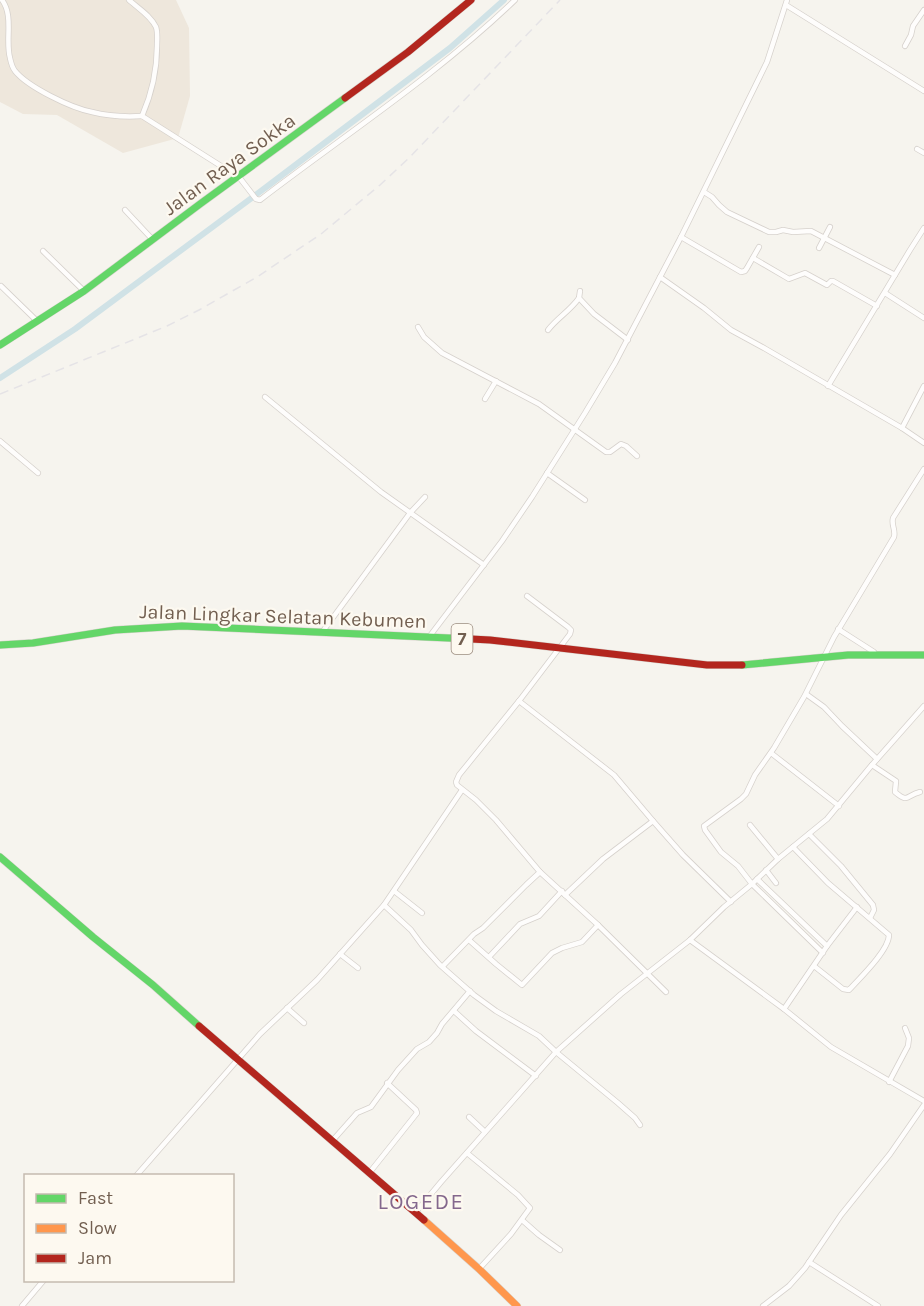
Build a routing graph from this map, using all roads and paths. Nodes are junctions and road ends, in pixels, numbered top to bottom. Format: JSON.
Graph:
{"nodes":[{"id":1,"x":2,"y":0,"type":"edge"},
{"id":2,"x":129,"y":0,"type":"edge"},
{"id":3,"x":471,"y":0,"type":"edge"},
{"id":4,"x":515,"y":0,"type":"edge"},
{"id":5,"x":787,"y":2,"type":"edge"},
{"id":6,"x":924,"y":10,"type":"edge"},
{"id":7,"x":8,"y":39,"type":"junction"},
{"id":8,"x":0,"y":43,"type":"edge"},
{"id":9,"x":905,"y":46,"type":"dead end"},
{"id":10,"x":924,"y":92,"type":"edge"},
{"id":11,"x":142,"y":116,"type":"junction"},
{"id":12,"x":916,"y":148,"type":"dead end"},
{"id":13,"x":924,"y":153,"type":"edge"},
{"id":14,"x":240,"y":176,"type":"junction"},
{"id":15,"x":704,"y":192,"type":"junction"},
{"id":16,"x":125,"y":210,"type":"dead end"},
{"id":17,"x":830,"y":227,"type":"dead end"},
{"id":18,"x":924,"y":228,"type":"edge"},
{"id":19,"x":681,"y":237,"type":"junction"},
{"id":20,"x":825,"y":237,"type":"junction"},
{"id":21,"x":153,"y":240,"type":"junction"},
{"id":22,"x":759,"y":247,"type":"dead end"},
{"id":23,"x":819,"y":248,"type":"dead end"},
{"id":24,"x":43,"y":251,"type":"dead end"},
{"id":25,"x":753,"y":258,"type":"junction"},
{"id":26,"x":895,"y":275,"type":"junction"},
{"id":27,"x":660,"y":277,"type":"junction"},
{"id":28,"x":1,"y":286,"type":"edge"},
{"id":29,"x":84,"y":291,"type":"junction"},
{"id":30,"x":580,"y":291,"type":"dead end"},
{"id":31,"x":885,"y":293,"type":"junction"},
{"id":32,"x":579,"y":298,"type":"junction"},
{"id":33,"x":877,"y":306,"type":"junction"},
{"id":34,"x":924,"y":318,"type":"edge"},
{"id":35,"x":38,"y":321,"type":"junction"},
{"id":36,"x":418,"y":327,"type":"dead end"},
{"id":37,"x":548,"y":330,"type":"dead end"},
{"id":38,"x":628,"y":340,"type":"junction"},
{"id":39,"x":0,"y":345,"type":"edge"},
{"id":40,"x":495,"y":381,"type":"junction"},
{"id":41,"x":828,"y":386,"type":"junction"},
{"id":42,"x":924,"y":386,"type":"edge"},
{"id":43,"x":265,"y":397,"type":"dead end"},
{"id":44,"x":484,"y":399,"type":"dead end"},
{"id":45,"x":902,"y":428,"type":"junction"},
{"id":46,"x":575,"y":430,"type":"junction"},
{"id":47,"x":0,"y":441,"type":"edge"},
{"id":48,"x":924,"y":443,"type":"edge"},
{"id":49,"x":637,"y":456,"type":"dead end"},
{"id":50,"x":924,"y":469,"type":"edge"},
{"id":51,"x":38,"y":473,"type":"dead end"},
{"id":52,"x":547,"y":473,"type":"junction"},
{"id":53,"x":425,"y":497,"type":"dead end"},
{"id":54,"x":585,"y":500,"type":"dead end"},
{"id":55,"x":410,"y":513,"type":"junction"},
{"id":56,"x":484,"y":565,"type":"junction"},
{"id":57,"x":527,"y":596,"type":"dead end"},
{"id":58,"x":838,"y":629,"type":"junction"},
{"id":59,"x":321,"y":633,"type":"junction"},
{"id":60,"x":429,"y":637,"type":"junction"},
{"id":61,"x":0,"y":645,"type":"edge"},
{"id":62,"x":559,"y":648,"type":"junction"},
{"id":63,"x":876,"y":654,"type":"junction"},
{"id":64,"x":924,"y":655,"type":"edge"},
{"id":65,"x":824,"y":657,"type":"junction"},
{"id":66,"x":806,"y":694,"type":"junction"},
{"id":67,"x":519,"y":701,"type":"junction"},
{"id":68,"x":924,"y":706,"type":"edge"},
{"id":69,"x":771,"y":753,"type":"junction"},
{"id":70,"x":878,"y":759,"type":"junction"},
{"id":71,"x":872,"y":765,"type":"junction"},
{"id":72,"x":462,"y":790,"type":"junction"},
{"id":73,"x":920,"y":792,"type":"dead end"},
{"id":74,"x":839,"y":806,"type":"junction"},
{"id":75,"x":652,"y":820,"type":"junction"},
{"id":76,"x":750,"y":825,"type":"dead end"},
{"id":77,"x":809,"y":834,"type":"junction"},
{"id":78,"x":793,"y":847,"type":"junction"},
{"id":79,"x":0,"y":857,"type":"edge"},
{"id":80,"x":778,"y":859,"type":"junction"},
{"id":81,"x":766,"y":870,"type":"junction"},
{"id":82,"x":540,"y":872,"type":"junction"},
{"id":83,"x":757,"y":879,"type":"junction"},
{"id":84,"x":752,"y":884,"type":"junction"},
{"id":85,"x":776,"y":884,"type":"dead end"},
{"id":86,"x":394,"y":891,"type":"junction"},
{"id":87,"x":563,"y":893,"type":"junction"},
{"id":88,"x":731,"y":902,"type":"junction"},
{"id":89,"x":384,"y":905,"type":"junction"},
{"id":90,"x":857,"y":907,"type":"junction"},
{"id":91,"x":422,"y":913,"type":"dead end"},
{"id":92,"x":870,"y":918,"type":"junction"},
{"id":93,"x":598,"y":925,"type":"junction"},
{"id":94,"x":469,"y":940,"type":"junction"},
{"id":95,"x":690,"y":940,"type":"junction"},
{"id":96,"x":827,"y":946,"type":"junction"},
{"id":97,"x":823,"y":953,"type":"junction"},
{"id":98,"x":340,"y":954,"type":"junction"},
{"id":99,"x":489,"y":957,"type":"junction"},
{"id":100,"x":442,"y":966,"type":"junction"},
{"id":101,"x":814,"y":966,"type":"junction"},
{"id":102,"x":358,"y":968,"type":"dead end"},
{"id":103,"x":647,"y":974,"type":"junction"},
{"id":104,"x":470,"y":991,"type":"junction"},
{"id":105,"x":666,"y":992,"type":"dead end"},
{"id":106,"x":287,"y":1008,"type":"junction"},
{"id":107,"x":784,"y":1009,"type":"junction"},
{"id":108,"x":454,"y":1011,"type":"junction"},
{"id":109,"x":304,"y":1023,"type":"dead end"},
{"id":110,"x":905,"y":1028,"type":"dead end"},
{"id":111,"x":556,"y":1052,"type":"junction"},
{"id":112,"x":238,"y":1060,"type":"junction"},
{"id":113,"x":536,"y":1076,"type":"junction"},
{"id":114,"x":889,"y":1082,"type":"junction"},
{"id":115,"x":387,"y":1083,"type":"junction"},
{"id":116,"x":924,"y":1103,"type":"edge"},
{"id":117,"x":469,"y":1117,"type":"dead end"},
{"id":118,"x":640,"y":1125,"type":"dead end"},
{"id":119,"x":485,"y":1132,"type":"junction"},
{"id":120,"x":333,"y":1140,"type":"junction"},
{"id":121,"x":467,"y":1153,"type":"junction"},
{"id":122,"x":370,"y":1172,"type":"junction"},
{"id":123,"x":138,"y":1174,"type":"edge"},
{"id":124,"x":416,"y":1212,"type":"junction"},
{"id":125,"x":522,"y":1220,"type":"junction"},
{"id":126,"x":560,"y":1250,"type":"dead end"},
{"id":127,"x":809,"y":1262,"type":"junction"},
{"id":128,"x":479,"y":1269,"type":"junction"},
{"id":129,"x":43,"y":1282,"type":"edge"},
{"id":130,"x":875,"y":1305,"type":"edge"},
{"id":131,"x":22,"y":1306,"type":"edge"},
{"id":132,"x":517,"y":1306,"type":"edge"},
{"id":133,"x":763,"y":1306,"type":"edge"}],
"edges":[{"from":1,"to":7,"type":"street"},
{"from":2,"to":11,"type":"street"},
{"from":3,"to":14,"type":"main road","name":"Jalan Raya Sokka"},
{"from":4,"to":14,"type":"street"},
{"from":5,"to":10,"type":"street"},
{"from":5,"to":15,"type":"street"},
{"from":6,"to":9,"type":"street"},
{"from":7,"to":8,"type":"street"},
{"from":7,"to":11,"type":"street"},
{"from":11,"to":14,"type":"street"},
{"from":12,"to":13,"type":"street"},
{"from":14,"to":21,"type":"main road","name":"Jalan Raya Sokka"},
{"from":15,"to":19,"type":"street"},
{"from":15,"to":20,"type":"street"},
{"from":16,"to":21,"type":"street"},
{"from":17,"to":20,"type":"street"},
{"from":18,"to":26,"type":"street"},
{"from":19,"to":25,"type":"street"},
{"from":19,"to":27,"type":"street"},
{"from":20,"to":23,"type":"street"},
{"from":20,"to":26,"type":"street"},
{"from":21,"to":29,"type":"main road","name":"Jalan Raya Sokka"},
{"from":22,"to":25,"type":"street"},
{"from":24,"to":29,"type":"street"},
{"from":25,"to":33,"type":"street"},
{"from":26,"to":31,"type":"street"},
{"from":27,"to":38,"type":"street"},
{"from":27,"to":41,"type":"street"},
{"from":28,"to":35,"type":"street"},
{"from":29,"to":35,"type":"main road","name":"Jalan Raya Sokka"},
{"from":30,"to":32,"type":"street"},
{"from":31,"to":33,"type":"street"},
{"from":31,"to":34,"type":"street"},
{"from":32,"to":37,"type":"street"},
{"from":32,"to":38,"type":"street"},
{"from":33,"to":41,"type":"street"},
{"from":35,"to":39,"type":"main road","name":"Jalan Raya Sokka"},
{"from":36,"to":40,"type":"street"},
{"from":38,"to":46,"type":"street"},
{"from":40,"to":44,"type":"street"},
{"from":40,"to":46,"type":"street"},
{"from":41,"to":45,"type":"street"},
{"from":42,"to":45,"type":"street"},
{"from":43,"to":55,"type":"street"},
{"from":45,"to":48,"type":"street"},
{"from":46,"to":49,"type":"street"},
{"from":46,"to":52,"type":"street"},
{"from":47,"to":51,"type":"street"},
{"from":50,"to":58,"type":"street"},
{"from":52,"to":54,"type":"street"},
{"from":52,"to":56,"type":"street"},
{"from":53,"to":55,"type":"street"},
{"from":55,"to":56,"type":"street"},
{"from":55,"to":59,"type":"street"},
{"from":56,"to":60,"type":"street"},
{"from":57,"to":62,"type":"street"},
{"from":58,"to":63,"type":"street"},
{"from":58,"to":65,"type":"street"},
{"from":59,"to":60,"type":"main road","name":"Jalan Lingkar Selatan Kebumen","number":"7"},
{"from":59,"to":61,"type":"main road","name":"Jalan Lingkar Selatan Kebumen","number":"7"},
{"from":60,"to":62,"type":"main road","name":"Jalan Lingkar Selatan Kebumen","number":"7"},
{"from":62,"to":65,"type":"main road","name":"Jalan Lingkar Selatan Kebumen","number":"7"},
{"from":62,"to":67,"type":"street"},
{"from":63,"to":64,"type":"main road","name":"Jalan Lingkar Selatan Kebumen","number":"7"},
{"from":63,"to":65,"type":"main road","name":"Jalan Lingkar Selatan Kebumen","number":"7"},
{"from":65,"to":66,"type":"street"},
{"from":66,"to":69,"type":"street"},
{"from":66,"to":70,"type":"street"},
{"from":67,"to":72,"type":"street"},
{"from":67,"to":75,"type":"street"},
{"from":68,"to":70,"type":"street"},
{"from":69,"to":74,"type":"street"},
{"from":69,"to":84,"type":"street"},
{"from":70,"to":71,"type":"street"},
{"from":71,"to":73,"type":"street"},
{"from":71,"to":74,"type":"street"},
{"from":72,"to":82,"type":"street"},
{"from":72,"to":86,"type":"street"},
{"from":74,"to":77,"type":"street"},
{"from":75,"to":87,"type":"street"},
{"from":75,"to":88,"type":"street"},
{"from":76,"to":80,"type":"street"},
{"from":77,"to":78,"type":"street"},
{"from":77,"to":92,"type":"street"},
{"from":78,"to":80,"type":"street"},
{"from":78,"to":90,"type":"street"},
{"from":79,"to":112,"type":"main road"},
{"from":80,"to":81,"type":"street"},
{"from":81,"to":83,"type":"street"},
{"from":81,"to":85,"type":"street"},
{"from":82,"to":87,"type":"street"},
{"from":82,"to":94,"type":"street"},
{"from":83,"to":84,"type":"street"},
{"from":83,"to":96,"type":"street"},
{"from":84,"to":88,"type":"street"},
{"from":84,"to":97,"type":"street"},
{"from":86,"to":89,"type":"street"},
{"from":86,"to":91,"type":"street"},
{"from":87,"to":93,"type":"street"},
{"from":87,"to":99,"type":"street"},
{"from":88,"to":95,"type":"street"},
{"from":89,"to":98,"type":"street"},
{"from":89,"to":100,"type":"street"},
{"from":90,"to":92,"type":"street"},
{"from":90,"to":96,"type":"street"},
{"from":92,"to":101,"type":"street"},
{"from":93,"to":99,"type":"street"},
{"from":93,"to":103,"type":"street"},
{"from":94,"to":99,"type":"street"},
{"from":94,"to":100,"type":"street"},
{"from":95,"to":103,"type":"street"},
{"from":95,"to":107,"type":"street"},
{"from":96,"to":97,"type":"street"},
{"from":97,"to":101,"type":"street"},
{"from":98,"to":102,"type":"street"},
{"from":98,"to":106,"type":"street"},
{"from":100,"to":104,"type":"street"},
{"from":101,"to":107,"type":"street"},
{"from":103,"to":105,"type":"street"},
{"from":103,"to":111,"type":"street"},
{"from":104,"to":108,"type":"street"},
{"from":104,"to":111,"type":"street"},
{"from":106,"to":109,"type":"street"},
{"from":106,"to":112,"type":"street"},
{"from":107,"to":114,"type":"street"},
{"from":108,"to":113,"type":"street"},
{"from":108,"to":115,"type":"street"},
{"from":110,"to":114,"type":"street"},
{"from":111,"to":113,"type":"street"},
{"from":111,"to":118,"type":"street"},
{"from":112,"to":120,"type":"main road"},
{"from":112,"to":123,"type":"street"},
{"from":113,"to":119,"type":"street"},
{"from":114,"to":116,"type":"street"},
{"from":115,"to":120,"type":"street"},
{"from":115,"to":122,"type":"street"},
{"from":116,"to":127,"type":"street"},
{"from":117,"to":119,"type":"street"},
{"from":119,"to":121,"type":"street"},
{"from":120,"to":122,"type":"main road"},
{"from":121,"to":124,"type":"street"},
{"from":121,"to":125,"type":"street"},
{"from":122,"to":124,"type":"main road"},
{"from":124,"to":128,"type":"main road"},
{"from":125,"to":126,"type":"street"},
{"from":125,"to":128,"type":"street"},
{"from":127,"to":130,"type":"street"},
{"from":127,"to":133,"type":"street"},
{"from":128,"to":132,"type":"main road"},
{"from":129,"to":131,"type":"street"}]}
